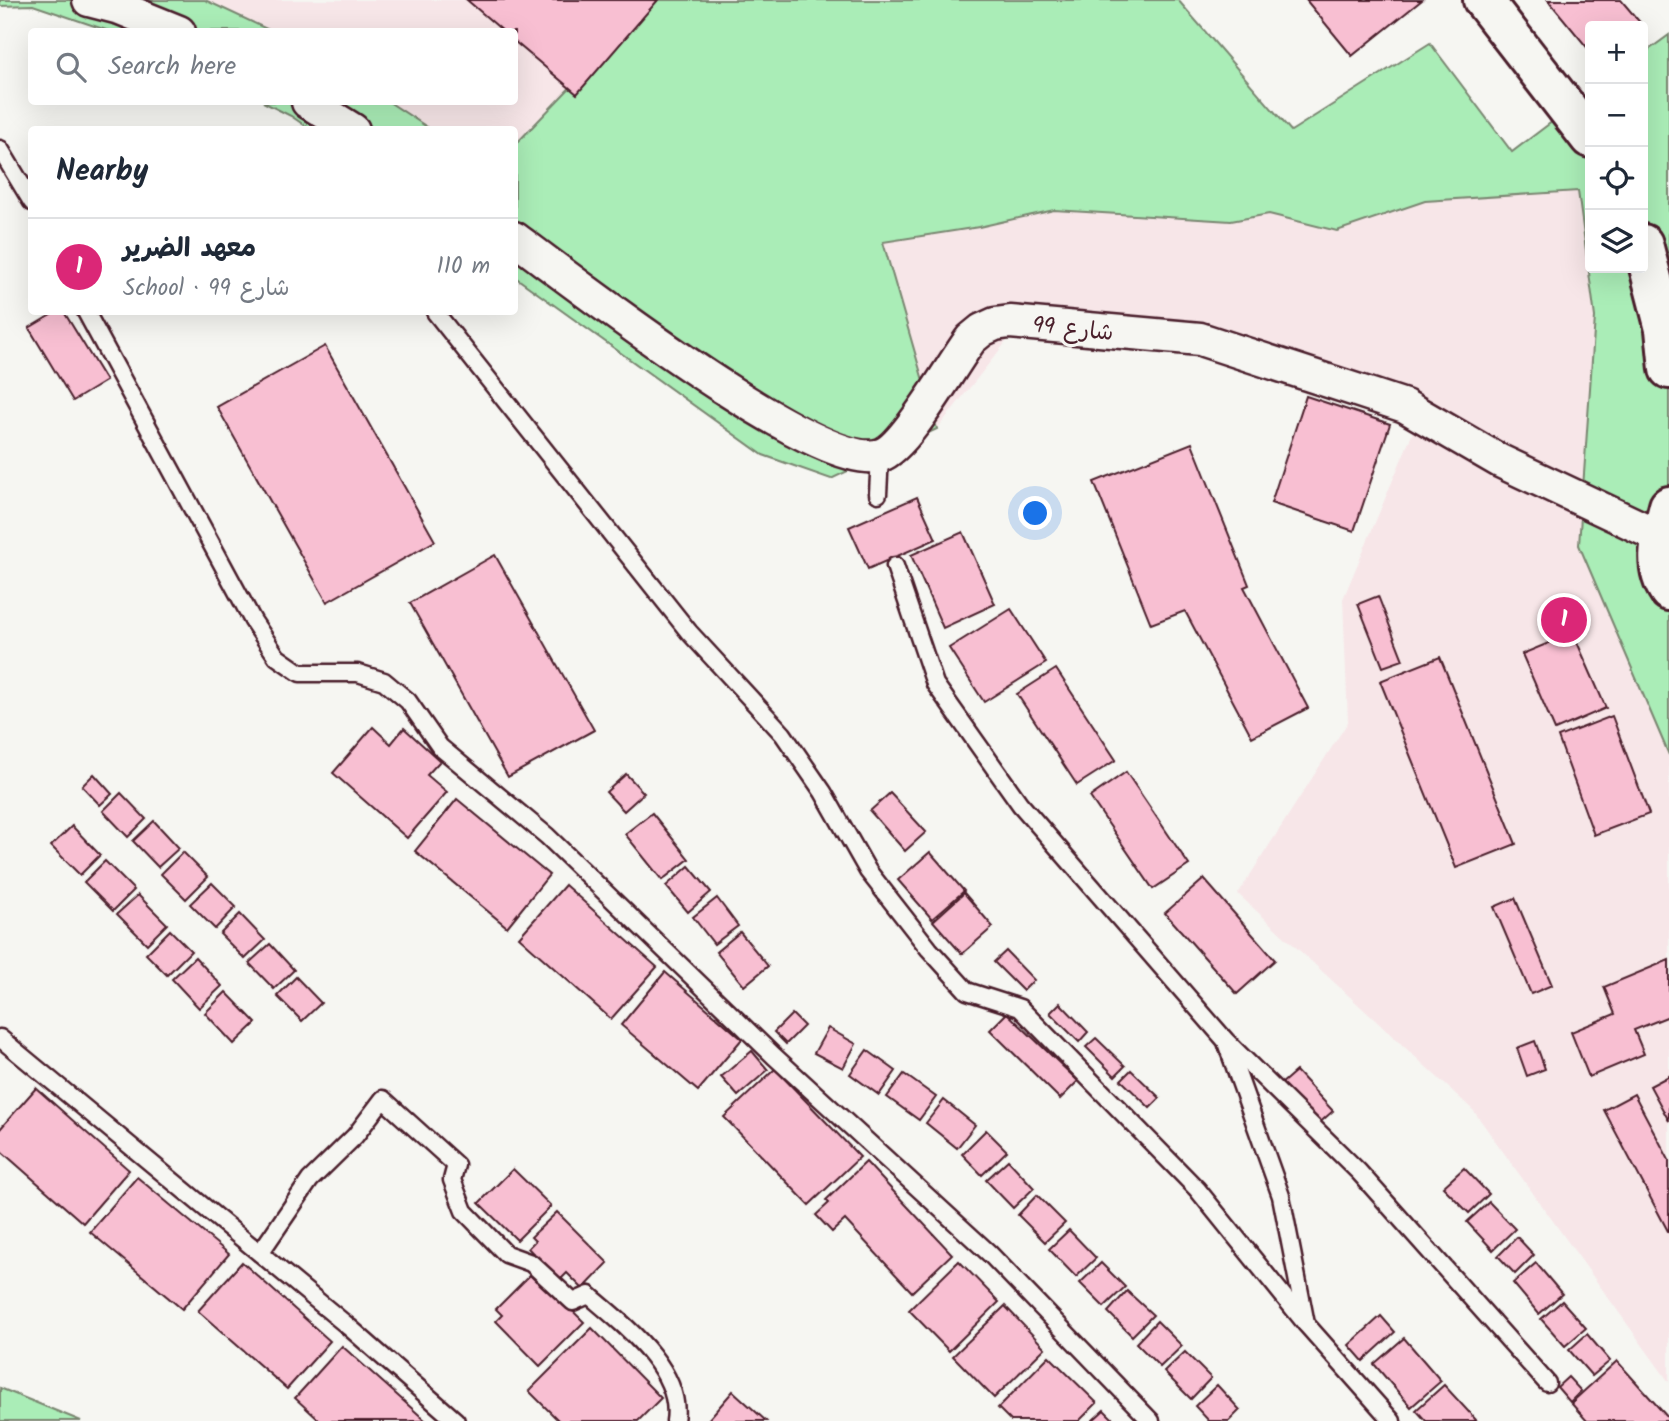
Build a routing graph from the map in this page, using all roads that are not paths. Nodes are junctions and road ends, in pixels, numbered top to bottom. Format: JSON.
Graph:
{"nodes":[{"id":1,"x":89,"y":0,"type":"edge"},
{"id":2,"x":1483,"y":0,"type":"edge"},
{"id":3,"x":169,"y":28,"type":"edge"},
{"id":4,"x":313,"y":105,"type":"edge"},
{"id":5,"x":347,"y":126,"type":"edge"},
{"id":6,"x":1585,"y":132,"type":"edge"},
{"id":7,"x":0,"y":149,"type":"edge"},
{"id":8,"x":28,"y":191,"type":"edge"},
{"id":9,"x":518,"y":241,"type":"edge"},
{"id":10,"x":1648,"y":263,"type":"edge"},
{"id":11,"x":88,"y":315,"type":"edge"},
{"id":12,"x":437,"y":315,"type":"edge"},
{"id":13,"x":1669,"y":369,"type":"edge"},
{"id":14,"x":880,"y":456,"type":"junction"},
{"id":15,"x":878,"y":494,"type":"dead end"},
{"id":16,"x":1665,"y":521,"type":"edge"},
{"id":17,"x":895,"y":566,"type":"dead end"},
{"id":18,"x":1669,"y":591,"type":"edge"},
{"id":19,"x":0,"y":1038,"type":"edge"},
{"id":20,"x":1226,"y":1041,"type":"junction"},
{"id":21,"x":260,"y":1253,"type":"junction"},
{"id":22,"x":1306,"y":1324,"type":"junction"},
{"id":23,"x":1547,"y":1383,"type":"dead end"},
{"id":24,"x":456,"y":1421,"type":"edge"},
{"id":25,"x":675,"y":1421,"type":"edge"},
{"id":26,"x":1151,"y":1421,"type":"edge"},
{"id":27,"x":1392,"y":1421,"type":"edge"}],
"edges":[{"from":1,"to":3,"type":"street"},
{"from":2,"to":6,"type":"street"},
{"from":4,"to":5,"type":"street"},
{"from":7,"to":8,"type":"lane"},
{"from":9,"to":14,"type":"street"},
{"from":10,"to":13,"type":"street"},
{"from":11,"to":26,"type":"lane"},
{"from":12,"to":22,"type":"lane"},
{"from":14,"to":15,"type":"lane"},
{"from":14,"to":16,"type":"street","name":"شارع 99"},
{"from":16,"to":18,"type":"street","name":"شارع 99"},
{"from":17,"to":20,"type":"lane"},
{"from":19,"to":21,"type":"lane"},
{"from":20,"to":22,"type":"lane"},
{"from":20,"to":23,"type":"lane"},
{"from":21,"to":24,"type":"lane"},
{"from":21,"to":25,"type":"lane"},
{"from":22,"to":27,"type":"lane"}]}
